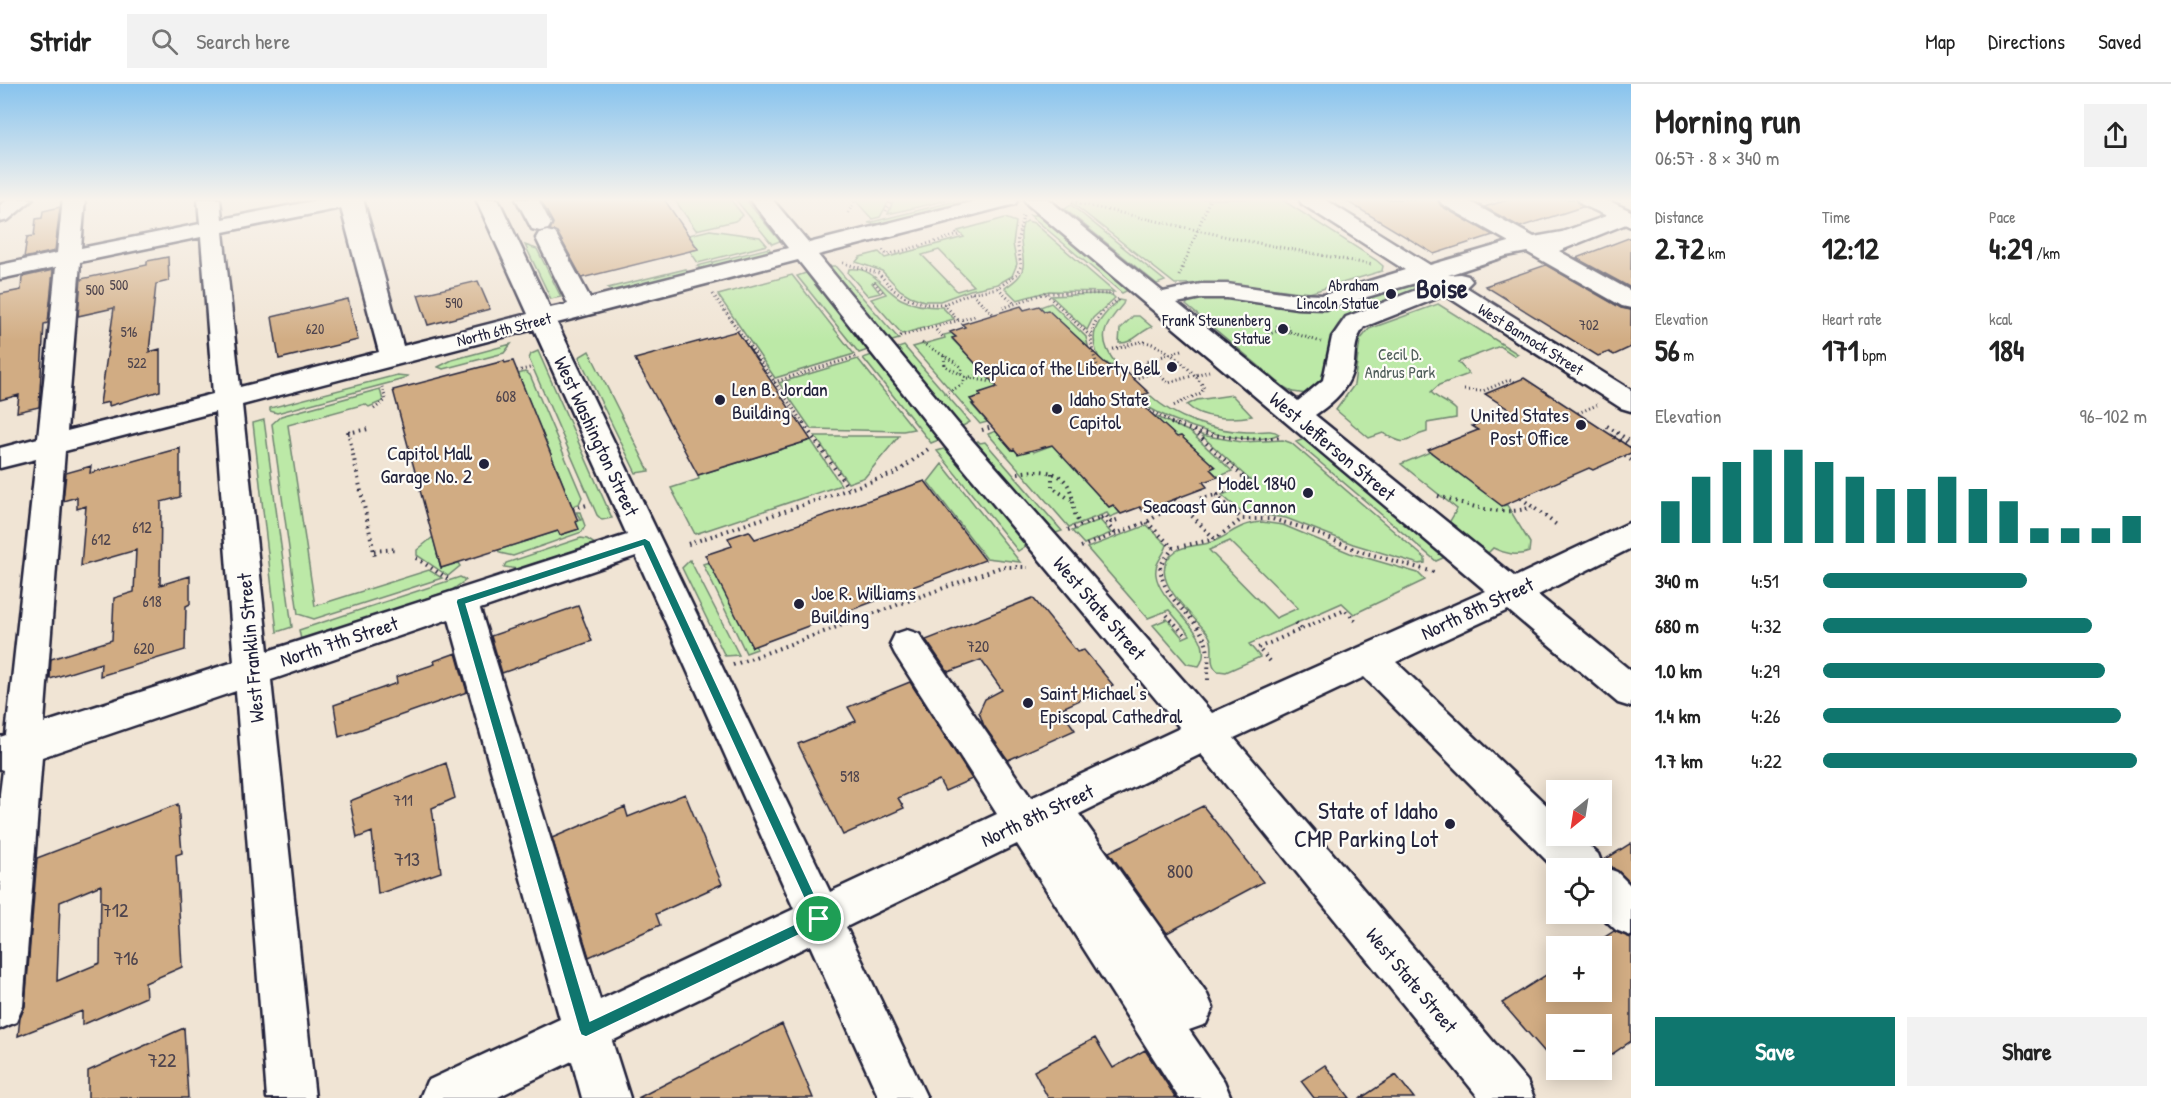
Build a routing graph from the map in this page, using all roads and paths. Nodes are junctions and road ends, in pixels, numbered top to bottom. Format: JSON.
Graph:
{"nodes":[{"id":1,"x":70,"y":246,"type":"edge"},
{"id":2,"x":106,"y":246,"type":"edge"},
{"id":3,"x":214,"y":246,"type":"edge"},
{"id":4,"x":363,"y":246,"type":"edge"},
{"id":5,"x":509,"y":246,"type":"edge"},
{"id":6,"x":552,"y":246,"type":"edge"},
{"id":7,"x":800,"y":246,"type":"edge"},
{"id":8,"x":826,"y":246,"type":"edge"},
{"id":9,"x":923,"y":246,"type":"edge"},
{"id":10,"x":1018,"y":246,"type":"edge"},
{"id":11,"x":1091,"y":246,"type":"edge"},
{"id":12,"x":1189,"y":246,"type":"edge"},
{"id":13,"x":1279,"y":246,"type":"edge"},
{"id":14,"x":1385,"y":246,"type":"edge"},
{"id":15,"x":1533,"y":246,"type":"edge"},
{"id":16,"x":1541,"y":246,"type":"edge"},
{"id":17,"x":1536,"y":248,"type":"junction"},
{"id":18,"x":882,"y":249,"type":"dead end"},
{"id":19,"x":804,"y":251,"type":"junction"},
{"id":20,"x":69,"y":258,"type":"junction"},
{"id":21,"x":843,"y":263,"type":"dead end"},
{"id":22,"x":1382,"y":267,"type":"dead end"},
{"id":23,"x":0,"y":272,"type":"edge"},
{"id":24,"x":1426,"y":272,"type":"junction"},
{"id":25,"x":874,"y":282,"type":"dead end"},
{"id":26,"x":1448,"y":286,"type":"junction"},
{"id":27,"x":998,"y":288,"type":"junction"},
{"id":28,"x":1166,"y":292,"type":"junction"},
{"id":29,"x":883,"y":293,"type":"dead end"},
{"id":30,"x":971,"y":293,"type":"junction"},
{"id":31,"x":713,"y":294,"type":"dead end"},
{"id":32,"x":1045,"y":294,"type":"junction"},
{"id":33,"x":1631,"y":301,"type":"edge"},
{"id":34,"x":1014,"y":303,"type":"junction"},
{"id":35,"x":944,"y":304,"type":"junction"},
{"id":36,"x":583,"y":308,"type":"junction"},
{"id":37,"x":1003,"y":308,"type":"dead end"},
{"id":38,"x":993,"y":314,"type":"dead end"},
{"id":39,"x":975,"y":316,"type":"dead end"},
{"id":40,"x":543,"y":318,"type":"junction"},
{"id":41,"x":958,"y":320,"type":"junction"},
{"id":42,"x":1280,"y":320,"type":"dead end"},
{"id":43,"x":1282,"y":325,"type":"junction"},
{"id":44,"x":936,"y":330,"type":"dead end"},
{"id":45,"x":1278,"y":331,"type":"junction"},
{"id":46,"x":1290,"y":332,"type":"junction"},
{"id":47,"x":900,"y":336,"type":"dead end"},
{"id":48,"x":1090,"y":336,"type":"junction"},
{"id":49,"x":943,"y":337,"type":"dead end"},
{"id":50,"x":1259,"y":338,"type":"dead end"},
{"id":51,"x":1319,"y":342,"type":"dead end"},
{"id":52,"x":922,"y":343,"type":"dead end"},
{"id":53,"x":1187,"y":348,"type":"dead end"},
{"id":54,"x":1113,"y":349,"type":"dead end"},
{"id":55,"x":1169,"y":354,"type":"junction"},
{"id":56,"x":859,"y":356,"type":"dead end"},
{"id":57,"x":944,"y":356,"type":"junction"},
{"id":58,"x":393,"y":357,"type":"junction"},
{"id":59,"x":1097,"y":365,"type":"dead end"},
{"id":60,"x":530,"y":368,"type":"dead end"},
{"id":61,"x":1212,"y":369,"type":"dead end"},
{"id":62,"x":517,"y":371,"type":"dead end"},
{"id":63,"x":1156,"y":372,"type":"junction"},
{"id":64,"x":961,"y":374,"type":"junction"},
{"id":65,"x":1193,"y":375,"type":"junction"},
{"id":66,"x":968,"y":377,"type":"junction"},
{"id":67,"x":1134,"y":379,"type":"dead end"},
{"id":68,"x":774,"y":382,"type":"junction"},
{"id":69,"x":1515,"y":382,"type":"dead end"},
{"id":70,"x":382,"y":387,"type":"dead end"},
{"id":71,"x":1464,"y":390,"type":"dead end"},
{"id":72,"x":948,"y":392,"type":"dead end"},
{"id":73,"x":227,"y":400,"type":"junction"},
{"id":74,"x":1631,"y":402,"type":"edge"},
{"id":75,"x":1139,"y":405,"type":"dead end"},
{"id":76,"x":1173,"y":406,"type":"dead end"},
{"id":77,"x":374,"y":409,"type":"dead end"},
{"id":78,"x":1588,"y":409,"type":"dead end"},
{"id":79,"x":1578,"y":413,"type":"dead end"},
{"id":80,"x":1608,"y":425,"type":"dead end"},
{"id":81,"x":1291,"y":426,"type":"junction"},
{"id":82,"x":992,"y":427,"type":"dead end"},
{"id":83,"x":368,"y":429,"type":"dead end"},
{"id":84,"x":982,"y":430,"type":"dead end"},
{"id":85,"x":1192,"y":430,"type":"junction"},
{"id":86,"x":348,"y":432,"type":"joint"},
{"id":87,"x":1614,"y":437,"type":"dead end"},
{"id":88,"x":1631,"y":444,"type":"edge"},
{"id":89,"x":52,"y":445,"type":"junction"},
{"id":90,"x":931,"y":447,"type":"dead end"},
{"id":91,"x":1625,"y":456,"type":"dead end"},
{"id":92,"x":0,"y":458,"type":"edge"},
{"id":93,"x":1631,"y":460,"type":"edge"},
{"id":94,"x":1018,"y":473,"type":"dead end"},
{"id":95,"x":1052,"y":473,"type":"junction"},
{"id":96,"x":849,"y":489,"type":"junction"},
{"id":97,"x":1216,"y":495,"type":"junction"},
{"id":98,"x":1438,"y":496,"type":"dead end"},
{"id":99,"x":1521,"y":498,"type":"dead end"},
{"id":100,"x":1175,"y":499,"type":"dead end"},
{"id":101,"x":1197,"y":499,"type":"dead end"},
{"id":102,"x":1071,"y":500,"type":"junction"},
{"id":103,"x":586,"y":505,"type":"dead end"},
{"id":104,"x":1532,"y":507,"type":"junction"},
{"id":105,"x":573,"y":509,"type":"dead end"},
{"id":106,"x":1164,"y":511,"type":"dead end"},
{"id":107,"x":1101,"y":518,"type":"junction"},
{"id":108,"x":1120,"y":519,"type":"dead end"},
{"id":109,"x":1242,"y":519,"type":"junction"},
{"id":110,"x":1147,"y":522,"type":"junction"},
{"id":111,"x":1081,"y":525,"type":"junction"},
{"id":112,"x":1558,"y":526,"type":"dead end"},
{"id":113,"x":1067,"y":531,"type":"dead end"},
{"id":114,"x":1116,"y":534,"type":"junction"},
{"id":115,"x":1631,"y":534,"type":"edge"},
{"id":116,"x":1215,"y":539,"type":"junction"},
{"id":117,"x":645,"y":541,"type":"junction"},
{"id":118,"x":688,"y":544,"type":"dead end"},
{"id":119,"x":1081,"y":547,"type":"dead end"},
{"id":120,"x":1173,"y":548,"type":"junction"},
{"id":121,"x":396,"y":549,"type":"dead end"},
{"id":122,"x":374,"y":551,"type":"junction"},
{"id":123,"x":375,"y":557,"type":"dead end"},
{"id":124,"x":416,"y":558,"type":"dead end"},
{"id":125,"x":1028,"y":567,"type":"dead end"},
{"id":126,"x":1437,"y":573,"type":"dead end"},
{"id":127,"x":455,"y":590,"type":"junction"},
{"id":128,"x":1511,"y":594,"type":"junction"},
{"id":129,"x":1167,"y":615,"type":"dead end"},
{"id":130,"x":1356,"y":621,"type":"dead end"},
{"id":131,"x":1296,"y":623,"type":"dead end"},
{"id":132,"x":1302,"y":629,"type":"junction"},
{"id":133,"x":1186,"y":636,"type":"dead end"},
{"id":134,"x":907,"y":644,"type":"dead end"},
{"id":135,"x":1369,"y":659,"type":"junction"},
{"id":136,"x":1270,"y":661,"type":"dead end"},
{"id":137,"x":252,"y":670,"type":"junction"},
{"id":138,"x":709,"y":678,"type":"junction"},
{"id":139,"x":1208,"y":680,"type":"dead end"},
{"id":140,"x":1631,"y":692,"type":"edge"},
{"id":141,"x":1207,"y":734,"type":"junction"},
{"id":142,"x":11,"y":751,"type":"edge"},
{"id":143,"x":1038,"y":814,"type":"junction"},
{"id":144,"x":1573,"y":858,"type":"edge"},
{"id":145,"x":1612,"y":897,"type":"edge"},
{"id":146,"x":1631,"y":915,"type":"edge"},
{"id":147,"x":819,"y":919,"type":"junction"},
{"id":148,"x":0,"y":1006,"type":"edge"},
{"id":149,"x":1190,"y":1008,"type":"dead end"},
{"id":150,"x":586,"y":1030,"type":"junction"},
{"id":151,"x":291,"y":1098,"type":"edge"},
{"id":152,"x":444,"y":1098,"type":"edge"},
{"id":153,"x":606,"y":1098,"type":"edge"},
{"id":154,"x":903,"y":1098,"type":"edge"},
{"id":155,"x":1207,"y":1098,"type":"edge"},
{"id":156,"x":1510,"y":1098,"type":"edge"}],
"edges":[{"from":1,"to":20,"type":"street"},
{"from":2,"to":20,"type":"street"},
{"from":3,"to":73,"type":"street","name":"West Franklin Street"},
{"from":4,"to":58,"type":"street"},
{"from":5,"to":40,"type":"street","name":"West Washington Street"},
{"from":6,"to":36,"type":"street"},
{"from":7,"to":19,"type":"street","name":"West State Street"},
{"from":8,"to":19,"type":"street","name":"North 6th Street"},
{"from":9,"to":18,"type":"path"},
{"from":10,"to":27,"type":"path"},
{"from":11,"to":28,"type":"street","name":"West Jefferson Street"},
{"from":12,"to":28,"type":"path"},
{"from":13,"to":22,"type":"path"},
{"from":14,"to":24,"type":"street","name":"West Bannock Street"},
{"from":15,"to":17,"type":"street"},
{"from":16,"to":17,"type":"street"},
{"from":17,"to":24,"type":"street"},
{"from":17,"to":26,"type":"street"},
{"from":17,"to":33,"type":"street"},
{"from":19,"to":36,"type":"street","name":"North 6th Street"},
{"from":19,"to":141,"type":"street","name":"West State Street"},
{"from":20,"to":23,"type":"street"},
{"from":20,"to":89,"type":"street"},
{"from":21,"to":35,"type":"path"},
{"from":24,"to":26,"type":"street","name":"West Bannock Street"},
{"from":24,"to":28,"type":"street"},
{"from":25,"to":29,"type":"path"},
{"from":26,"to":74,"type":"street","name":"West Bannock Street"},
{"from":26,"to":81,"type":"street"},
{"from":27,"to":30,"type":"path"},
{"from":27,"to":34,"type":"path"},
{"from":28,"to":81,"type":"street","name":"West Jefferson Street"},
{"from":30,"to":35,"type":"path"},
{"from":30,"to":38,"type":"path"},
{"from":31,"to":68,"type":"path"},
{"from":32,"to":34,"type":"path"},
{"from":32,"to":48,"type":"path"},
{"from":32,"to":48,"type":"path"},
{"from":34,"to":37,"type":"path"},
{"from":35,"to":41,"type":"path"},
{"from":36,"to":40,"type":"street","name":"North 6th Street"},
{"from":39,"to":41,"type":"path"},
{"from":40,"to":58,"type":"street","name":"North 6th Street"},
{"from":40,"to":117,"type":"street","name":"West Washington Street"},
{"from":41,"to":47,"type":"path"},
{"from":42,"to":43,"type":"path"},
{"from":43,"to":45,"type":"path"},
{"from":43,"to":46,"type":"path"},
{"from":44,"to":49,"type":"path"},
{"from":45,"to":46,"type":"path"},
{"from":45,"to":50,"type":"path"},
{"from":46,"to":51,"type":"path"},
{"from":48,"to":59,"type":"path"},
{"from":52,"to":57,"type":"path"},
{"from":53,"to":55,"type":"path"},
{"from":54,"to":55,"type":"path"},
{"from":55,"to":63,"type":"path"},
{"from":55,"to":65,"type":"path"},
{"from":56,"to":68,"type":"path"},
{"from":57,"to":64,"type":"path"},
{"from":57,"to":64,"type":"path"},
{"from":58,"to":73,"type":"street","name":"North 6th Street"},
{"from":60,"to":62,"type":"path"},
{"from":61,"to":65,"type":"path"},
{"from":63,"to":65,"type":"path"},
{"from":63,"to":67,"type":"path"},
{"from":64,"to":66,"type":"path"},
{"from":65,"to":76,"type":"path"},
{"from":66,"to":66,"type":"path"},
{"from":66,"to":72,"type":"path"},
{"from":68,"to":96,"type":"path"},
{"from":69,"to":71,"type":"path"},
{"from":70,"to":77,"type":"path"},
{"from":73,"to":89,"type":"street","name":"North 6th Street"},
{"from":73,"to":137,"type":"street","name":"West Franklin Street"},
{"from":75,"to":85,"type":"path"},
{"from":78,"to":79,"type":"path"},
{"from":80,"to":88,"type":"path"},
{"from":81,"to":85,"type":"path"},
{"from":81,"to":128,"type":"street","name":"West Jefferson Street"},
{"from":82,"to":84,"type":"path"},
{"from":83,"to":86,"type":"path"},
{"from":85,"to":97,"type":"path"},
{"from":86,"to":122,"type":"path"},
{"from":87,"to":88,"type":"path"},
{"from":89,"to":92,"type":"street","name":"North 6th Street"},
{"from":89,"to":142,"type":"street"},
{"from":90,"to":96,"type":"path"},
{"from":91,"to":93,"type":"path"},
{"from":94,"to":95,"type":"path"},
{"from":95,"to":102,"type":"path"},
{"from":95,"to":102,"type":"path"},
{"from":96,"to":118,"type":"path"},
{"from":97,"to":101,"type":"path"},
{"from":97,"to":109,"type":"path"},
{"from":98,"to":104,"type":"path"},
{"from":99,"to":104,"type":"path"},
{"from":100,"to":116,"type":"path"},
{"from":102,"to":111,"type":"path"},
{"from":103,"to":105,"type":"path"},
{"from":104,"to":112,"type":"path"},
{"from":106,"to":110,"type":"path"},
{"from":107,"to":108,"type":"path"},
{"from":107,"to":111,"type":"path"},
{"from":107,"to":114,"type":"path"},
{"from":109,"to":116,"type":"path"},
{"from":109,"to":126,"type":"path"},
{"from":110,"to":114,"type":"path"},
{"from":110,"to":120,"type":"path"},
{"from":111,"to":113,"type":"path"},
{"from":114,"to":119,"type":"path"},
{"from":115,"to":128,"type":"street","name":"North 8th Street"},
{"from":116,"to":120,"type":"path"},
{"from":117,"to":127,"type":"street","name":"North 7th Street"},
{"from":117,"to":138,"type":"street","name":"West Washington Street"},
{"from":120,"to":139,"type":"path"},
{"from":121,"to":122,"type":"path"},
{"from":122,"to":123,"type":"path"},
{"from":124,"to":127,"type":"path"},
{"from":125,"to":138,"type":"path"},
{"from":127,"to":137,"type":"street","name":"North 7th Street"},
{"from":127,"to":150,"type":"street"},
{"from":128,"to":135,"type":"street","name":"North 8th Street"},
{"from":128,"to":140,"type":"street","name":"West Jefferson Street"},
{"from":129,"to":133,"type":"path"},
{"from":130,"to":132,"type":"path"},
{"from":131,"to":132,"type":"path"},
{"from":132,"to":136,"type":"path"},
{"from":134,"to":143,"type":"street"},
{"from":135,"to":141,"type":"street","name":"North 8th Street"},
{"from":135,"to":144,"type":"street"},
{"from":137,"to":142,"type":"street","name":"North 7th Street"},
{"from":137,"to":151,"type":"street","name":"West Franklin Street"},
{"from":138,"to":147,"type":"street","name":"West Washington Street"},
{"from":141,"to":143,"type":"street","name":"North 8th Street"},
{"from":141,"to":156,"type":"street","name":"West State Street"},
{"from":142,"to":148,"type":"street"},
{"from":143,"to":147,"type":"street","name":"North 8th Street"},
{"from":143,"to":149,"type":"street"},
{"from":143,"to":155,"type":"street"},
{"from":145,"to":146,"type":"street"},
{"from":147,"to":150,"type":"street","name":"North 8th Street"},
{"from":147,"to":154,"type":"street","name":"West Washington Street"},
{"from":150,"to":152,"type":"street","name":"North 8th Street"},
{"from":150,"to":153,"type":"street"}]}
